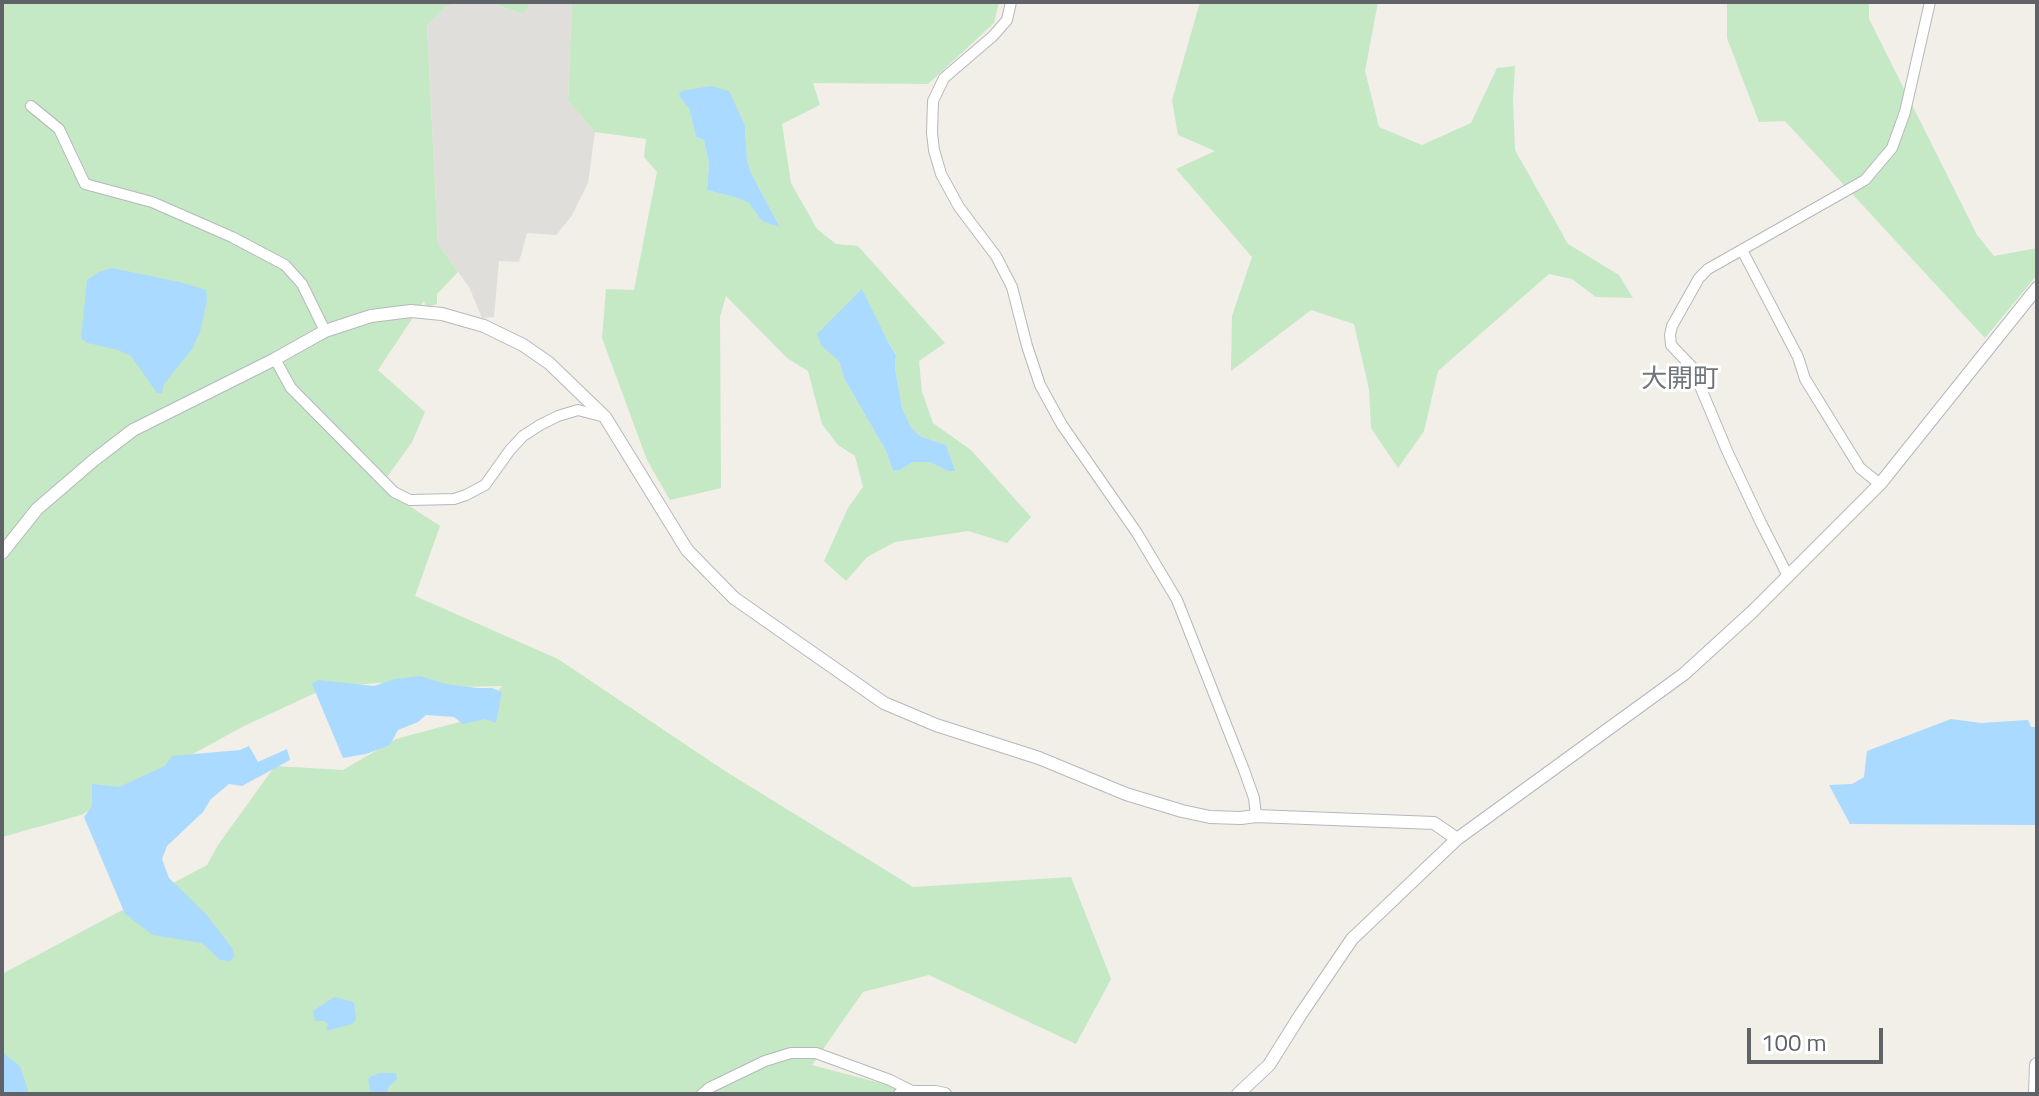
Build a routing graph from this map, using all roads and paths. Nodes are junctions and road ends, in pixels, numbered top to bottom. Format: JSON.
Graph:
{"nodes":[{"id":1,"x":1011,"y":2,"type":"edge"},
{"id":2,"x":1930,"y":2,"type":"edge"},
{"id":3,"x":31,"y":106,"type":"dead end"},
{"id":4,"x":1742,"y":250,"type":"junction"},
{"id":5,"x":2037,"y":288,"type":"edge"},
{"id":6,"x":325,"y":331,"type":"junction"},
{"id":7,"x":275,"y":359,"type":"junction"},
{"id":8,"x":605,"y":417,"type":"junction"},
{"id":9,"x":1880,"y":484,"type":"junction"},
{"id":10,"x":2,"y":553,"type":"edge"},
{"id":11,"x":1788,"y":576,"type":"junction"},
{"id":12,"x":1256,"y":816,"type":"junction"},
{"id":13,"x":1457,"y":839,"type":"junction"},
{"id":14,"x":2037,"y":1065,"type":"edge"},
{"id":15,"x":914,"y":1092,"type":"junction"},
{"id":16,"x":702,"y":1094,"type":"edge"},
{"id":17,"x":900,"y":1094,"type":"edge"},
{"id":18,"x":945,"y":1094,"type":"edge"},
{"id":19,"x":1238,"y":1094,"type":"edge"},
{"id":20,"x":2036,"y":1094,"type":"edge"}],
"edges":[{"from":1,"to":12,"type":"street"},
{"from":2,"to":4,"type":"street"},
{"from":3,"to":6,"type":"street"},
{"from":4,"to":9,"type":"street"},
{"from":4,"to":11,"type":"street"},
{"from":5,"to":9,"type":"street"},
{"from":6,"to":7,"type":"street"},
{"from":6,"to":8,"type":"street"},
{"from":7,"to":8,"type":"street"},
{"from":7,"to":10,"type":"street"},
{"from":8,"to":12,"type":"street"},
{"from":9,"to":11,"type":"street"},
{"from":11,"to":13,"type":"street"},
{"from":12,"to":13,"type":"street"},
{"from":13,"to":19,"type":"street"},
{"from":14,"to":20,"type":"main road"},
{"from":15,"to":16,"type":"street"},
{"from":15,"to":17,"type":"street"},
{"from":15,"to":18,"type":"street"}]}
